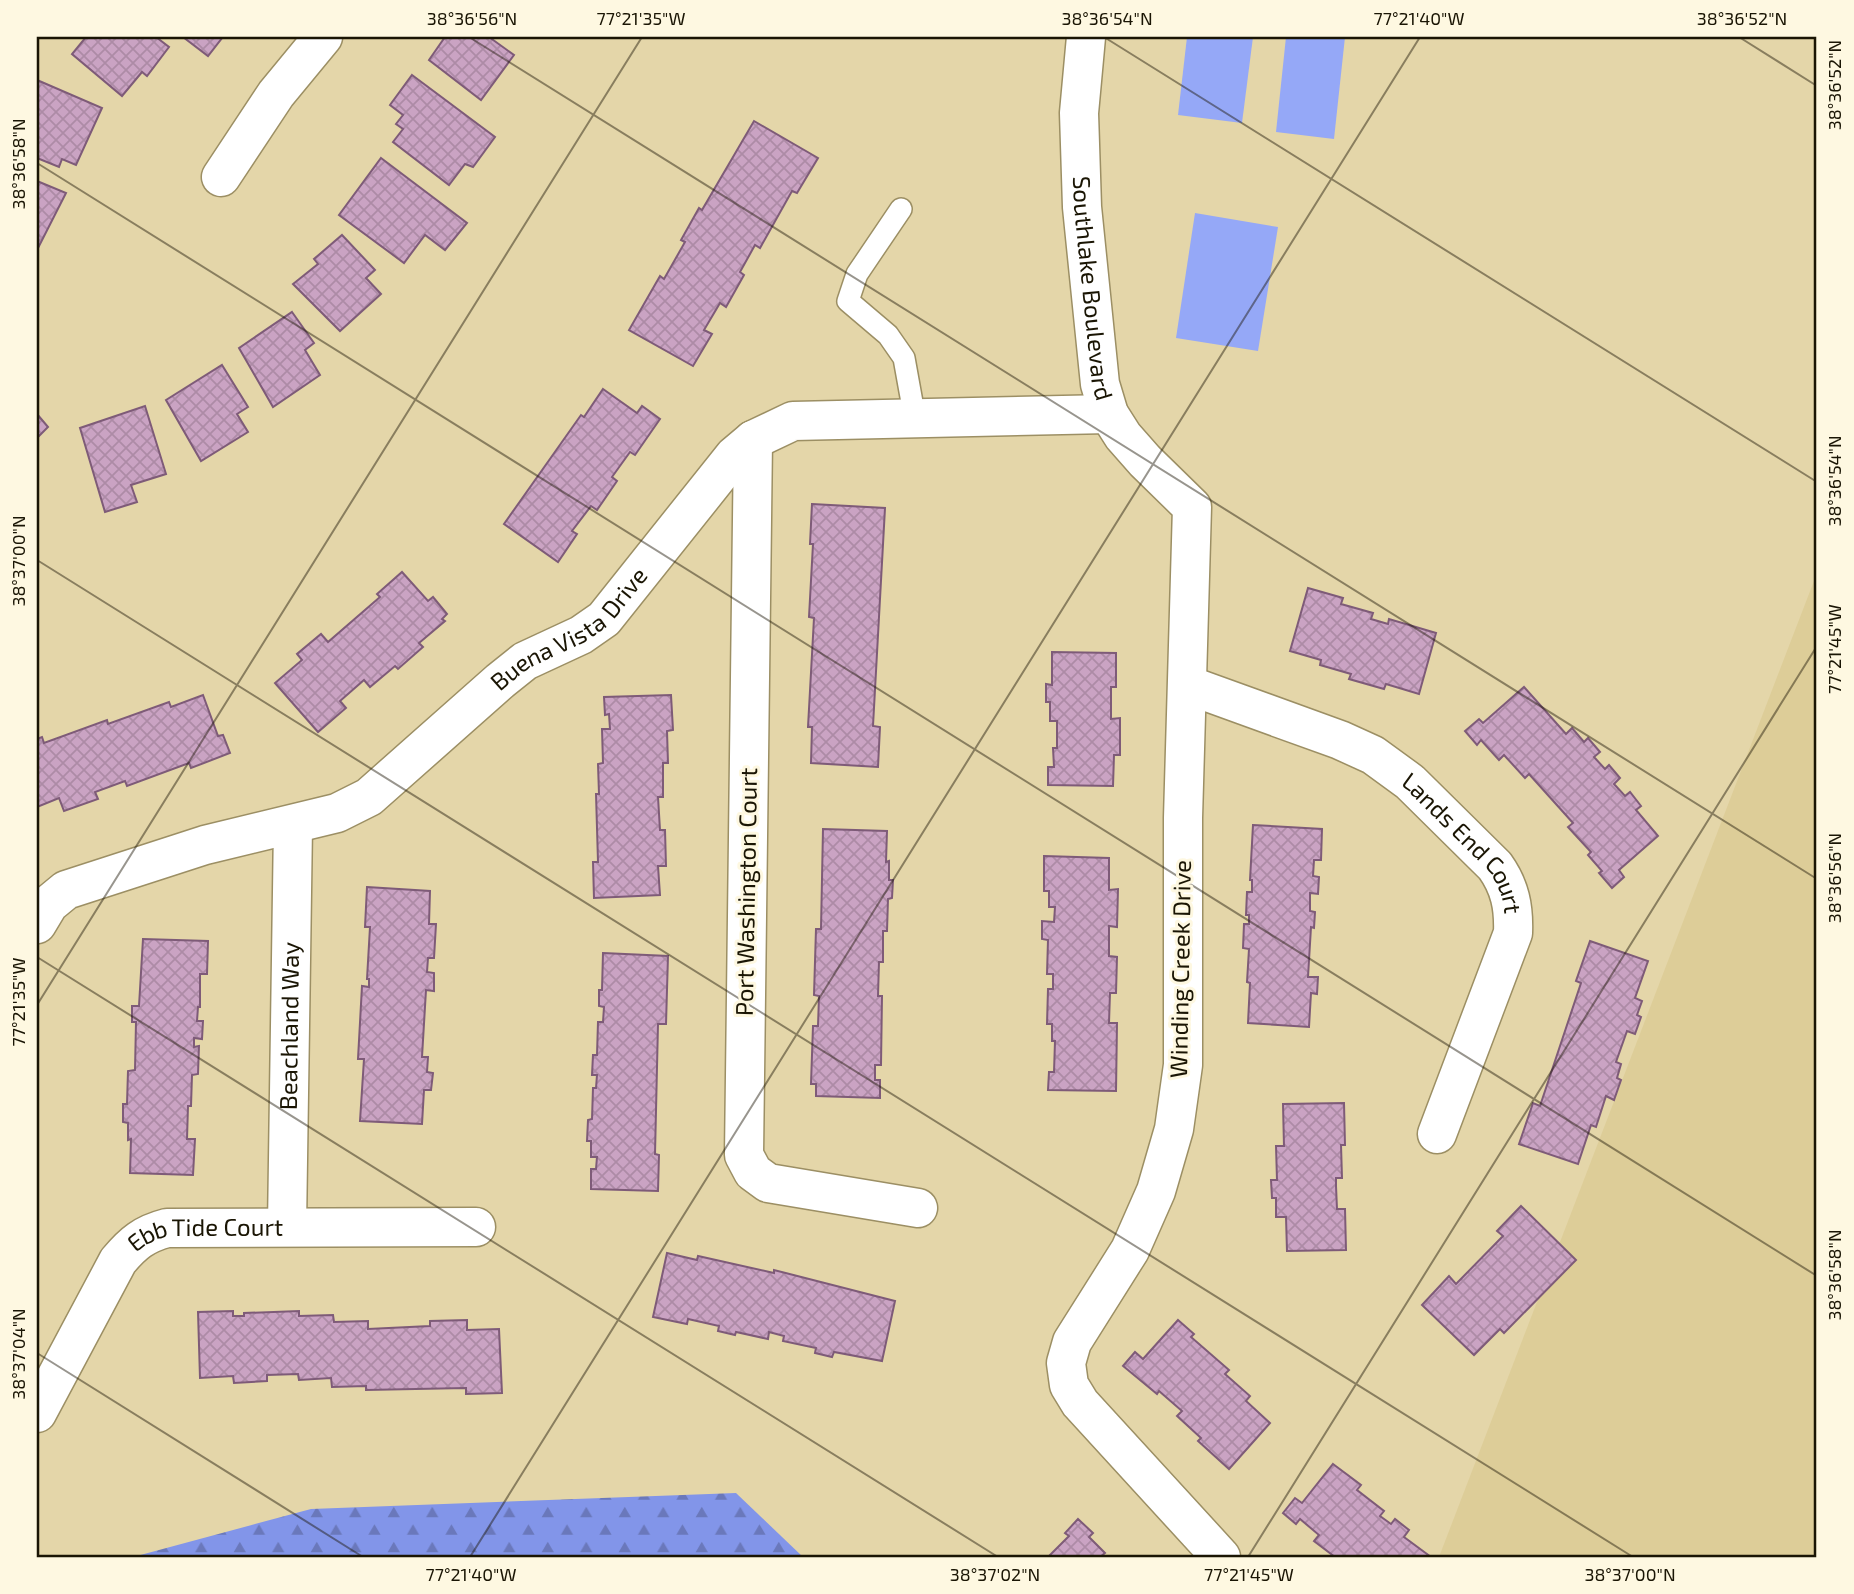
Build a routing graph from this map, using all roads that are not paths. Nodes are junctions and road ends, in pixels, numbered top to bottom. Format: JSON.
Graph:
{"nodes":[{"id":1,"x":323,"y":37,"type":"edge"},
{"id":2,"x":1086,"y":37,"type":"edge"},
{"id":3,"x":221,"y":177,"type":"dead end"},
{"id":4,"x":901,"y":209,"type":"dead end"},
{"id":5,"x":1108,"y":414,"type":"junction"},
{"id":6,"x":915,"y":419,"type":"junction"},
{"id":7,"x":753,"y":440,"type":"junction"},
{"id":8,"x":1192,"y":507,"type":"joint"},
{"id":9,"x":1188,"y":685,"type":"junction"},
{"id":10,"x":293,"y":825,"type":"junction"},
{"id":11,"x":37,"y":924,"type":"edge"},
{"id":12,"x":1437,"y":1134,"type":"dead end"},
{"id":13,"x":918,"y":1208,"type":"dead end"},
{"id":14,"x":287,"y":1227,"type":"junction"},
{"id":15,"x":476,"y":1227,"type":"dead end"},
{"id":16,"x":37,"y":1413,"type":"edge"},
{"id":17,"x":1221,"y":1557,"type":"edge"}],
"edges":[{"from":1,"to":3,"type":"street"},
{"from":2,"to":5,"type":"street","name":"Southlake Boulevard"},
{"from":4,"to":6,"type":"lane"},
{"from":5,"to":6,"type":"street","name":"Buena Vista Drive"},
{"from":5,"to":8,"type":"street","name":"Southlake Boulevard"},
{"from":6,"to":7,"type":"street","name":"Buena Vista Drive"},
{"from":7,"to":10,"type":"street","name":"Buena Vista Drive"},
{"from":7,"to":13,"type":"street","name":"Port Washington Court"},
{"from":8,"to":9,"type":"street","name":"Winding Creek Drive"},
{"from":9,"to":12,"type":"street","name":"Lands End Court"},
{"from":9,"to":17,"type":"street","name":"Winding Creek Drive"},
{"from":10,"to":11,"type":"street","name":"Buena Vista Drive"},
{"from":10,"to":14,"type":"street","name":"Beachland Way"},
{"from":14,"to":15,"type":"street","name":"Ebb Tide Court"},
{"from":14,"to":16,"type":"street","name":"Ebb Tide Court"}]}
